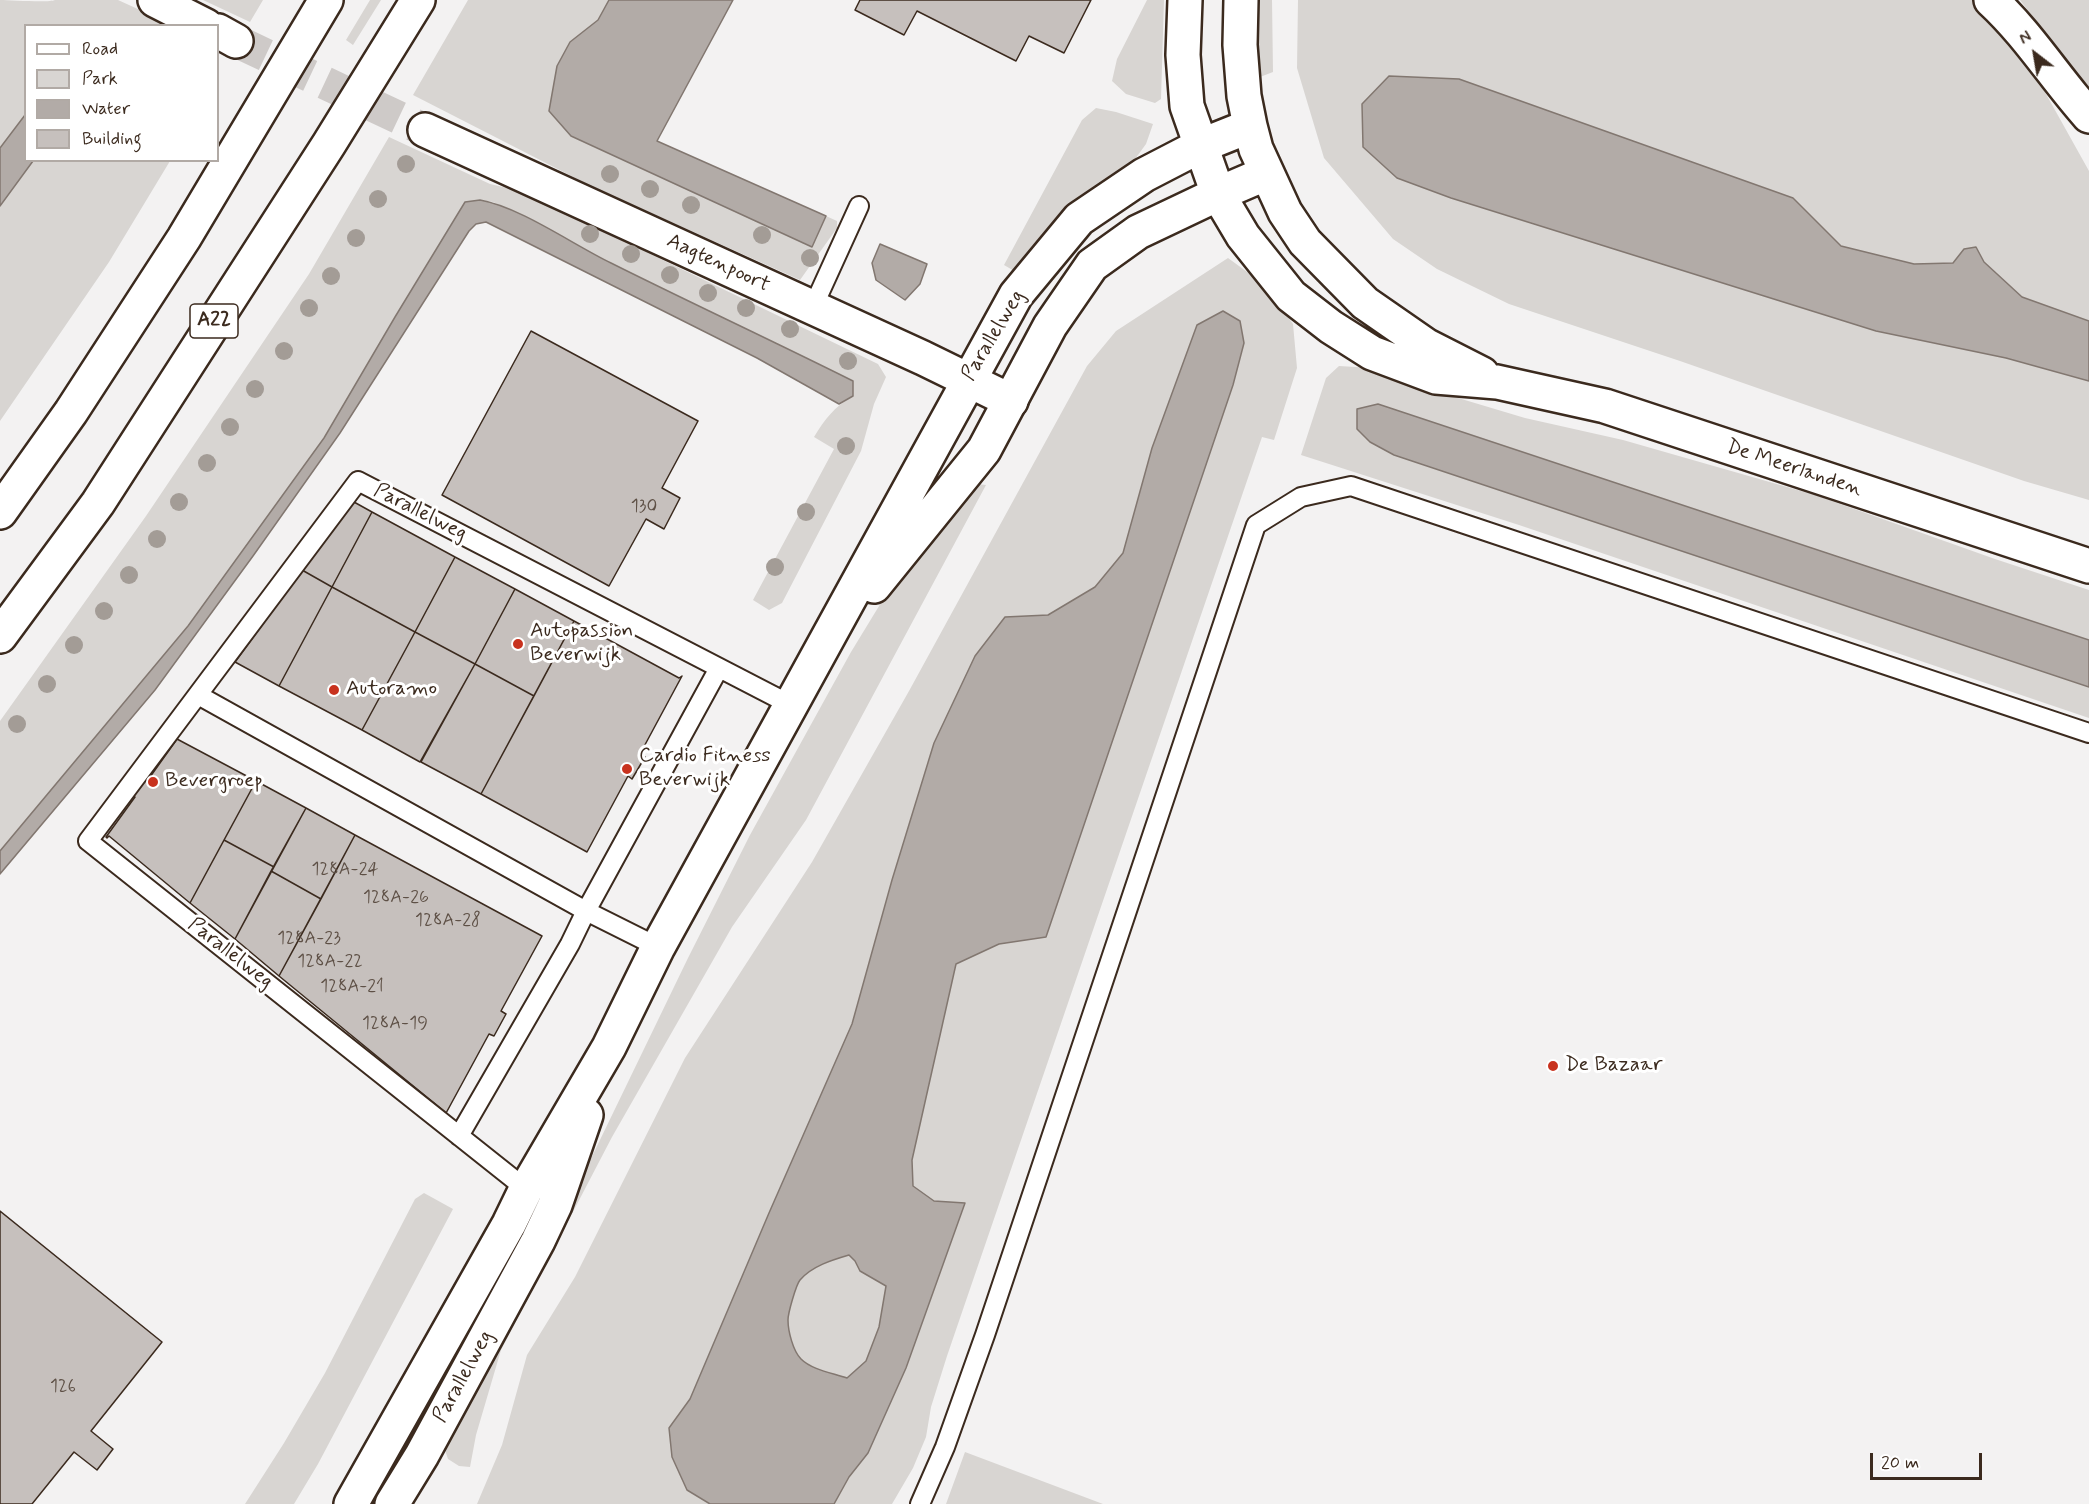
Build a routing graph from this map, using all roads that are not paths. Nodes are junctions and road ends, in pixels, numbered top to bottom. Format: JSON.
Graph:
{"nodes":[{"id":1,"x":155,"y":0,"type":"edge"},
{"id":2,"x":326,"y":0,"type":"edge"},
{"id":3,"x":418,"y":0,"type":"edge"},
{"id":4,"x":1185,"y":0,"type":"edge"},
{"id":5,"x":1241,"y":0,"type":"edge"},
{"id":6,"x":1991,"y":0,"type":"edge"},
{"id":7,"x":202,"y":24,"type":"edge"},
{"id":8,"x":2089,"y":116,"type":"edge"},
{"id":9,"x":1250,"y":126,"type":"junction"},
{"id":10,"x":425,"y":130,"type":"tunnel mouth"},
{"id":11,"x":1200,"y":146,"type":"junction"},
{"id":12,"x":1267,"y":173,"type":"junction"},
{"id":13,"x":1218,"y":194,"type":"junction"},
{"id":14,"x":859,"y":206,"type":"dead end"},
{"id":15,"x":813,"y":307,"type":"junction"},
{"id":16,"x":968,"y":380,"type":"junction"},
{"id":17,"x":1497,"y":382,"type":"junction"},
{"id":18,"x":1011,"y":401,"type":"junction"},
{"id":19,"x":0,"y":512,"type":"edge"},
{"id":20,"x":2089,"y":566,"type":"edge"},
{"id":21,"x":831,"y":634,"type":"junction"},
{"id":22,"x":0,"y":636,"type":"edge"},
{"id":23,"x":719,"y":668,"type":"junction"},
{"id":24,"x":198,"y":695,"type":"junction"},
{"id":25,"x":790,"y":705,"type":"junction"},
{"id":26,"x":2089,"y":733,"type":"edge"},
{"id":27,"x":586,"y":911,"type":"junction"},
{"id":28,"x":658,"y":947,"type":"junction"},
{"id":29,"x":609,"y":1047,"type":"junction"},
{"id":30,"x":459,"y":1136,"type":"junction"},
{"id":31,"x":526,"y":1189,"type":"junction"},
{"id":32,"x":351,"y":1504,"type":"edge"},
{"id":33,"x":392,"y":1504,"type":"edge"},
{"id":34,"x":920,"y":1504,"type":"edge"}],
"edges":[{"from":1,"to":7,"type":"main road"},
{"from":2,"to":19,"type":"main road"},
{"from":3,"to":22,"type":"main road","number":"A22"},
{"from":4,"to":11,"type":"main road","name":"De Meerlanden"},
{"from":5,"to":9,"type":"main road","name":"De Meerlanden"},
{"from":6,"to":8,"type":"main road"},
{"from":9,"to":11,"type":"main road","name":"Parallelweg"},
{"from":9,"to":12,"type":"main road","name":"De Meerlanden"},
{"from":10,"to":15,"type":"main road","name":"Aagtenpoort"},
{"from":11,"to":13,"type":"main road","name":"De Meerlanden"},
{"from":11,"to":16,"type":"main road","name":"Parallelweg"},
{"from":12,"to":13,"type":"main road","name":"Parallelweg"},
{"from":12,"to":17,"type":"main road","name":"De Meerlanden"},
{"from":13,"to":17,"type":"main road","name":"De Meerlanden"},
{"from":13,"to":18,"type":"main road","name":"Parallelweg"},
{"from":14,"to":15,"type":"lane"},
{"from":15,"to":16,"type":"main road","name":"Aagtenpoort"},
{"from":16,"to":18,"type":"main road","name":"Aagtenpoort"},
{"from":16,"to":21,"type":"main road","name":"Parallelweg"},
{"from":17,"to":20,"type":"main road","name":"De Meerlanden"},
{"from":18,"to":21,"type":"main road","name":"Parallelweg"},
{"from":21,"to":25,"type":"main road","name":"Parallelweg"},
{"from":23,"to":24,"type":"lane","name":"Parallelweg"},
{"from":23,"to":25,"type":"lane","name":"Parallelweg"},
{"from":23,"to":27,"type":"lane"},
{"from":24,"to":27,"type":"lane"},
{"from":24,"to":30,"type":"lane","name":"Parallelweg"},
{"from":25,"to":28,"type":"main road","name":"Parallelweg"},
{"from":26,"to":34,"type":"lane"},
{"from":27,"to":28,"type":"lane"},
{"from":27,"to":30,"type":"lane"},
{"from":28,"to":29,"type":"main road","name":"Parallelweg"},
{"from":29,"to":31,"type":"main road","name":"Parallelweg"},
{"from":29,"to":33,"type":"main road","name":"Parallelweg"},
{"from":30,"to":31,"type":"lane","name":"Parallelweg"},
{"from":31,"to":32,"type":"main road","name":"Parallelweg"}]}
